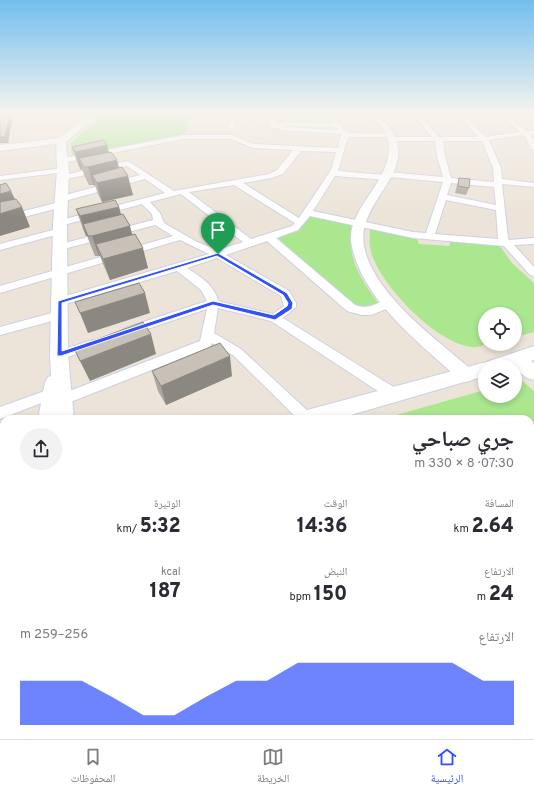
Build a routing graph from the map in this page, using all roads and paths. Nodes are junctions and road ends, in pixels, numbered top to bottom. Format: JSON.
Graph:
{"nodes":[{"id":1,"x":13,"y":146,"type":"edge"},
{"id":2,"x":61,"y":146,"type":"edge"},
{"id":3,"x":147,"y":146,"type":"edge"},
{"id":4,"x":264,"y":146,"type":"edge"},
{"id":5,"x":341,"y":146,"type":"edge"},
{"id":6,"x":394,"y":146,"type":"edge"},
{"id":7,"x":440,"y":146,"type":"edge"},
{"id":8,"x":487,"y":146,"type":"edge"},
{"id":9,"x":0,"y":148,"type":"edge"},
{"id":10,"x":299,"y":148,"type":"junction"},
{"id":11,"x":341,"y":150,"type":"junction"},
{"id":12,"x":62,"y":169,"type":"junction"},
{"id":13,"x":333,"y":173,"type":"junction"},
{"id":14,"x":147,"y":176,"type":"junction"},
{"id":15,"x":387,"y":176,"type":"junction"},
{"id":16,"x":0,"y":178,"type":"edge"},
{"id":17,"x":448,"y":180,"type":"junction"},
{"id":18,"x":236,"y":182,"type":"junction"},
{"id":19,"x":498,"y":183,"type":"junction"},
{"id":20,"x":534,"y":185,"type":"edge"},
{"id":21,"x":182,"y":191,"type":"junction"},
{"id":22,"x":172,"y":194,"type":"junction"},
{"id":23,"x":443,"y":197,"type":"junction"},
{"id":24,"x":144,"y":201,"type":"junction"},
{"id":25,"x":61,"y":202,"type":"junction"},
{"id":26,"x":500,"y":208,"type":"junction"},
{"id":27,"x":308,"y":213,"type":"junction"},
{"id":28,"x":0,"y":220,"type":"edge"},
{"id":29,"x":158,"y":221,"type":"junction"},
{"id":30,"x":300,"y":222,"type":"junction"},
{"id":31,"x":361,"y":223,"type":"junction"},
{"id":32,"x":60,"y":227,"type":"junction"},
{"id":33,"x":430,"y":236,"type":"junction"},
{"id":34,"x":180,"y":237,"type":"junction"},
{"id":35,"x":269,"y":237,"type":"junction"},
{"id":36,"x":534,"y":241,"type":"edge"},
{"id":37,"x":250,"y":243,"type":"junction"},
{"id":38,"x":506,"y":243,"type":"junction"},
{"id":39,"x":0,"y":247,"type":"edge"},
{"id":40,"x":60,"y":247,"type":"junction"},
{"id":41,"x":218,"y":254,"type":"junction"},
{"id":42,"x":179,"y":267,"type":"junction"},
{"id":43,"x":60,"y":273,"type":"junction"},
{"id":44,"x":534,"y":273,"type":"edge"},
{"id":45,"x":0,"y":290,"type":"edge"},
{"id":46,"x":213,"y":303,"type":"junction"},
{"id":47,"x":390,"y":303,"type":"junction"},
{"id":48,"x":59,"y":308,"type":"junction"},
{"id":49,"x":275,"y":318,"type":"junction"},
{"id":50,"x":0,"y":331,"type":"edge"},
{"id":51,"x":207,"y":334,"type":"junction"},
{"id":52,"x":118,"y":335,"type":"edge"},
{"id":53,"x":103,"y":340,"type":"edge"},
{"id":54,"x":534,"y":353,"type":"edge"},
{"id":55,"x":59,"y":355,"type":"junction"},
{"id":56,"x":515,"y":359,"type":"edge"},
{"id":57,"x":522,"y":364,"type":"edge"},
{"id":58,"x":478,"y":371,"type":"edge"},
{"id":59,"x":534,"y":373,"type":"edge"},
{"id":60,"x":466,"y":375,"type":"junction"},
{"id":61,"x":395,"y":395,"type":"junction"},
{"id":62,"x":58,"y":396,"type":"junction"},
{"id":63,"x":0,"y":413,"type":"edge"},
{"id":64,"x":50,"y":415,"type":"edge"},
{"id":65,"x":63,"y":415,"type":"edge"},
{"id":66,"x":303,"y":415,"type":"edge"},
{"id":67,"x":322,"y":415,"type":"edge"}],
"edges":[{"from":1,"to":9,"type":"street"},
{"from":2,"to":12,"type":"main road"},
{"from":3,"to":12,"type":"street"},
{"from":4,"to":10,"type":"street"},
{"from":5,"to":11,"type":"street"},
{"from":6,"to":15,"type":"street"},
{"from":7,"to":17,"type":"street"},
{"from":8,"to":19,"type":"street"},
{"from":10,"to":11,"type":"street"},
{"from":10,"to":18,"type":"street"},
{"from":11,"to":13,"type":"street"},
{"from":12,"to":14,"type":"street"},
{"from":12,"to":16,"type":"street"},
{"from":12,"to":25,"type":"main road"},
{"from":13,"to":15,"type":"street"},
{"from":13,"to":27,"type":"street"},
{"from":14,"to":22,"type":"street"},
{"from":14,"to":25,"type":"street"},
{"from":15,"to":17,"type":"street"},
{"from":15,"to":31,"type":"street"},
{"from":17,"to":19,"type":"street"},
{"from":17,"to":23,"type":"street"},
{"from":18,"to":21,"type":"street"},
{"from":18,"to":30,"type":"street"},
{"from":19,"to":20,"type":"street"},
{"from":19,"to":26,"type":"street"},
{"from":21,"to":22,"type":"street"},
{"from":21,"to":37,"type":"street"},
{"from":22,"to":24,"type":"street"},
{"from":23,"to":26,"type":"street"},
{"from":23,"to":33,"type":"street"},
{"from":24,"to":29,"type":"street"},
{"from":24,"to":32,"type":"street"},
{"from":25,"to":28,"type":"street"},
{"from":25,"to":32,"type":"main road"},
{"from":26,"to":38,"type":"street"},
{"from":27,"to":30,"type":"street"},
{"from":27,"to":31,"type":"street"},
{"from":29,"to":34,"type":"street"},
{"from":29,"to":40,"type":"street"},
{"from":30,"to":35,"type":"street"},
{"from":31,"to":33,"type":"street"},
{"from":31,"to":47,"type":"street"},
{"from":32,"to":39,"type":"street"},
{"from":32,"to":40,"type":"main road"},
{"from":33,"to":38,"type":"street"},
{"from":34,"to":41,"type":"street"},
{"from":34,"to":43,"type":"street"},
{"from":35,"to":37,"type":"street"},
{"from":35,"to":47,"type":"street"},
{"from":36,"to":38,"type":"street"},
{"from":37,"to":41,"type":"street"},
{"from":38,"to":44,"type":"street"},
{"from":40,"to":43,"type":"main road"},
{"from":41,"to":42,"type":"street"},
{"from":41,"to":49,"type":"street"},
{"from":42,"to":46,"type":"street"},
{"from":42,"to":48,"type":"street"},
{"from":43,"to":45,"type":"street"},
{"from":43,"to":48,"type":"main road"},
{"from":46,"to":49,"type":"street"},
{"from":46,"to":51,"type":"street"},
{"from":46,"to":52,"type":"street"},
{"from":47,"to":60,"type":"street"},
{"from":48,"to":50,"type":"street"},
{"from":48,"to":55,"type":"main road"},
{"from":49,"to":61,"type":"street"},
{"from":51,"to":62,"type":"street"},
{"from":51,"to":66,"type":"street"},
{"from":53,"to":55,"type":"street"},
{"from":54,"to":56,"type":"main road"},
{"from":55,"to":62,"type":"main road"},
{"from":57,"to":59,"type":"main road"},
{"from":58,"to":60,"type":"main road"},
{"from":60,"to":61,"type":"main road"},
{"from":61,"to":67,"type":"main road"},
{"from":62,"to":63,"type":"street"},
{"from":62,"to":64,"type":"main road"},
{"from":62,"to":65,"type":"main road"}]}
